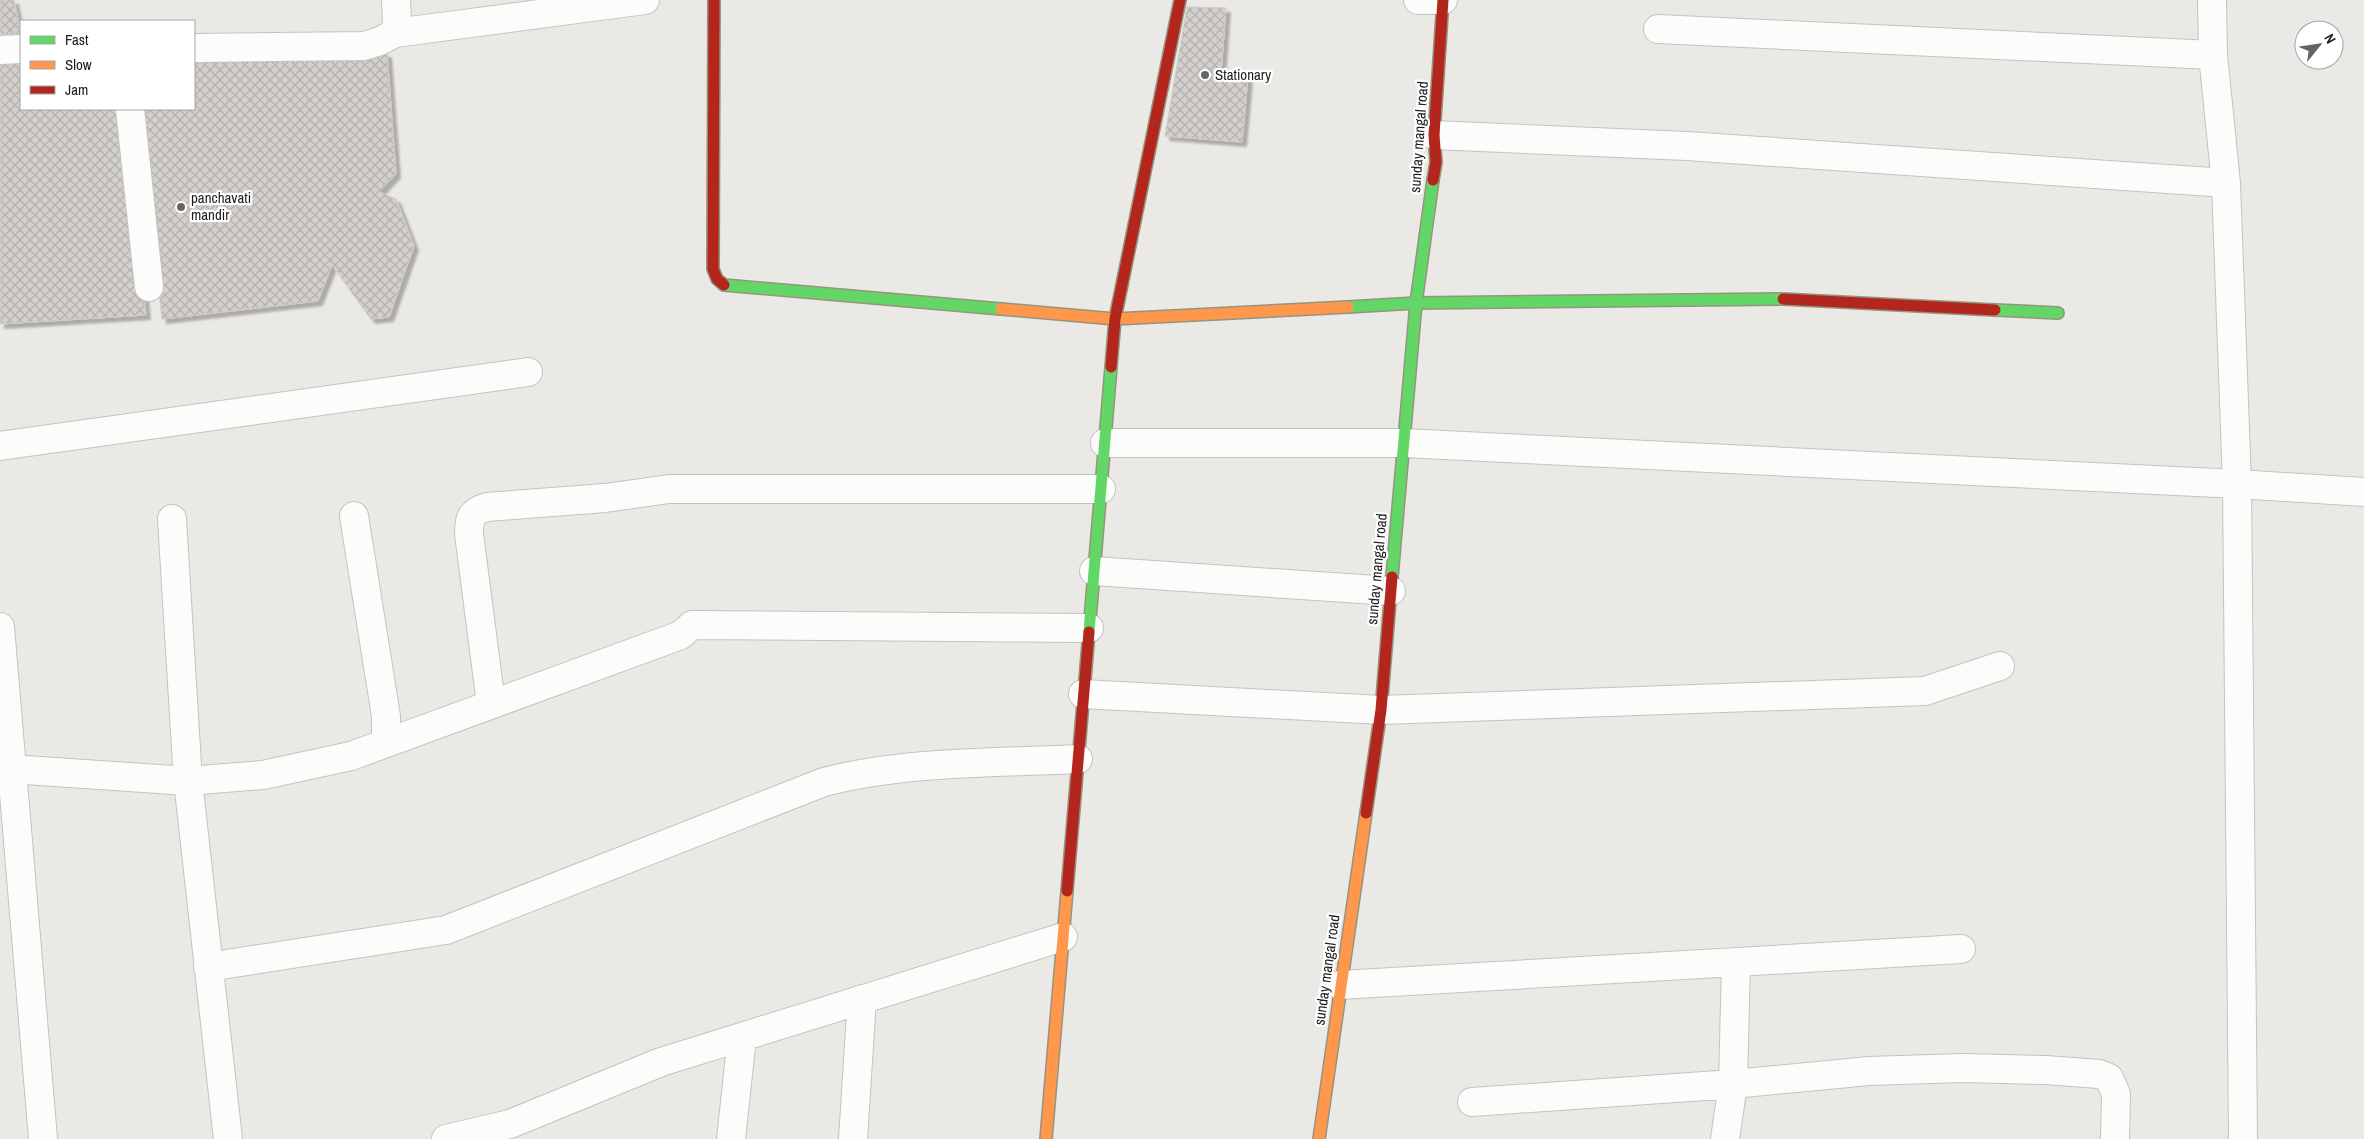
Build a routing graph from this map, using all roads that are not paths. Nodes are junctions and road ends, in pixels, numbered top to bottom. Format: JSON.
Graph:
{"nodes":[{"id":1,"x":396,"y":0,"type":"edge"},
{"id":2,"x":645,"y":0,"type":"edge"},
{"id":3,"x":714,"y":0,"type":"edge"},
{"id":4,"x":1180,"y":0,"type":"edge"},
{"id":5,"x":1418,"y":0,"type":"edge"},
{"id":6,"x":1443,"y":0,"type":"edge"},
{"id":7,"x":2212,"y":0,"type":"edge"},
{"id":8,"x":1658,"y":29,"type":"dead end"},
{"id":9,"x":395,"y":34,"type":"junction"},
{"id":10,"x":195,"y":48,"type":"edge"},
{"id":11,"x":0,"y":50,"type":"edge"},
{"id":12,"x":20,"y":50,"type":"edge"},
{"id":13,"x":2213,"y":55,"type":"junction"},
{"id":14,"x":130,"y":110,"type":"edge"},
{"id":15,"x":1434,"y":135,"type":"junction"},
{"id":16,"x":2226,"y":183,"type":"junction"},
{"id":17,"x":149,"y":287,"type":"dead end"},
{"id":18,"x":1416,"y":303,"type":"junction"},
{"id":19,"x":2058,"y":312,"type":"dead end"},
{"id":20,"x":1115,"y":319,"type":"junction"},
{"id":21,"x":528,"y":372,"type":"dead end"},
{"id":22,"x":1105,"y":443,"type":"junction"},
{"id":23,"x":1403,"y":443,"type":"junction"},
{"id":24,"x":0,"y":446,"type":"edge"},
{"id":25,"x":2238,"y":484,"type":"junction"},
{"id":26,"x":1101,"y":489,"type":"junction"},
{"id":27,"x":2364,"y":492,"type":"edge"},
{"id":28,"x":354,"y":516,"type":"dead end"},
{"id":29,"x":172,"y":519,"type":"dead end"},
{"id":30,"x":1094,"y":571,"type":"junction"},
{"id":31,"x":1390,"y":591,"type":"junction"},
{"id":32,"x":0,"y":627,"type":"edge"},
{"id":33,"x":1089,"y":628,"type":"junction"},
{"id":34,"x":2000,"y":666,"type":"dead end"},
{"id":35,"x":1083,"y":694,"type":"junction"},
{"id":36,"x":491,"y":704,"type":"junction"},
{"id":37,"x":1381,"y":710,"type":"junction"},
{"id":38,"x":386,"y":743,"type":"junction"},
{"id":39,"x":1078,"y":759,"type":"junction"},
{"id":40,"x":6,"y":767,"type":"edge"},
{"id":41,"x":188,"y":781,"type":"junction"},
{"id":42,"x":1063,"y":937,"type":"junction"},
{"id":43,"x":1961,"y":949,"type":"dead end"},
{"id":44,"x":1736,"y":962,"type":"junction"},
{"id":45,"x":208,"y":966,"type":"junction"},
{"id":46,"x":1340,"y":985,"type":"junction"},
{"id":47,"x":862,"y":999,"type":"junction"},
{"id":48,"x":742,"y":1037,"type":"junction"},
{"id":49,"x":1732,"y":1084,"type":"junction"},
{"id":50,"x":1472,"y":1102,"type":"dead end"},
{"id":51,"x":43,"y":1139,"type":"edge"},
{"id":52,"x":228,"y":1139,"type":"edge"},
{"id":53,"x":446,"y":1139,"type":"edge"},
{"id":54,"x":731,"y":1139,"type":"edge"},
{"id":55,"x":853,"y":1139,"type":"edge"},
{"id":56,"x":1046,"y":1139,"type":"edge"},
{"id":57,"x":1319,"y":1139,"type":"edge"},
{"id":58,"x":1725,"y":1139,"type":"edge"},
{"id":59,"x":2115,"y":1139,"type":"edge"},
{"id":60,"x":2243,"y":1139,"type":"edge"}],
"edges":[{"from":1,"to":9,"type":"street"},
{"from":2,"to":9,"type":"street"},
{"from":3,"to":20,"type":"street"},
{"from":4,"to":20,"type":"street"},
{"from":5,"to":6,"type":"street"},
{"from":6,"to":15,"type":"street","name":"sunday mangal road"},
{"from":7,"to":13,"type":"street"},
{"from":8,"to":13,"type":"street"},
{"from":9,"to":10,"type":"street"},
{"from":11,"to":12,"type":"street"},
{"from":13,"to":16,"type":"street"},
{"from":14,"to":17,"type":"street"},
{"from":15,"to":16,"type":"street"},
{"from":15,"to":18,"type":"street","name":"sunday mangal road"},
{"from":16,"to":25,"type":"street"},
{"from":18,"to":19,"type":"street"},
{"from":18,"to":20,"type":"street"},
{"from":18,"to":23,"type":"street","name":"sunday mangal road"},
{"from":20,"to":22,"type":"street"},
{"from":21,"to":24,"type":"street"},
{"from":22,"to":23,"type":"street"},
{"from":22,"to":26,"type":"street"},
{"from":23,"to":25,"type":"street"},
{"from":23,"to":31,"type":"street","name":"sunday mangal road"},
{"from":25,"to":27,"type":"street"},
{"from":25,"to":60,"type":"street"},
{"from":26,"to":30,"type":"street"},
{"from":26,"to":36,"type":"street"},
{"from":28,"to":38,"type":"street"},
{"from":29,"to":41,"type":"street"},
{"from":30,"to":31,"type":"street"},
{"from":30,"to":33,"type":"street"},
{"from":31,"to":37,"type":"street","name":"sunday mangal road"},
{"from":32,"to":40,"type":"street"},
{"from":33,"to":35,"type":"street"},
{"from":33,"to":36,"type":"street"},
{"from":34,"to":37,"type":"street"},
{"from":35,"to":37,"type":"street"},
{"from":35,"to":39,"type":"street"},
{"from":36,"to":38,"type":"street"},
{"from":37,"to":46,"type":"street","name":"sunday mangal road"},
{"from":38,"to":41,"type":"street"},
{"from":39,"to":42,"type":"street"},
{"from":39,"to":45,"type":"street"},
{"from":40,"to":41,"type":"street"},
{"from":40,"to":51,"type":"street"},
{"from":41,"to":45,"type":"street"},
{"from":42,"to":47,"type":"street"},
{"from":42,"to":56,"type":"street"},
{"from":43,"to":44,"type":"street"},
{"from":44,"to":46,"type":"street"},
{"from":44,"to":49,"type":"street"},
{"from":45,"to":52,"type":"street"},
{"from":46,"to":57,"type":"street","name":"sunday mangal road"},
{"from":47,"to":48,"type":"street"},
{"from":47,"to":55,"type":"street"},
{"from":48,"to":53,"type":"street"},
{"from":48,"to":54,"type":"street"},
{"from":49,"to":50,"type":"street"},
{"from":49,"to":58,"type":"street"},
{"from":49,"to":59,"type":"street"}]}
